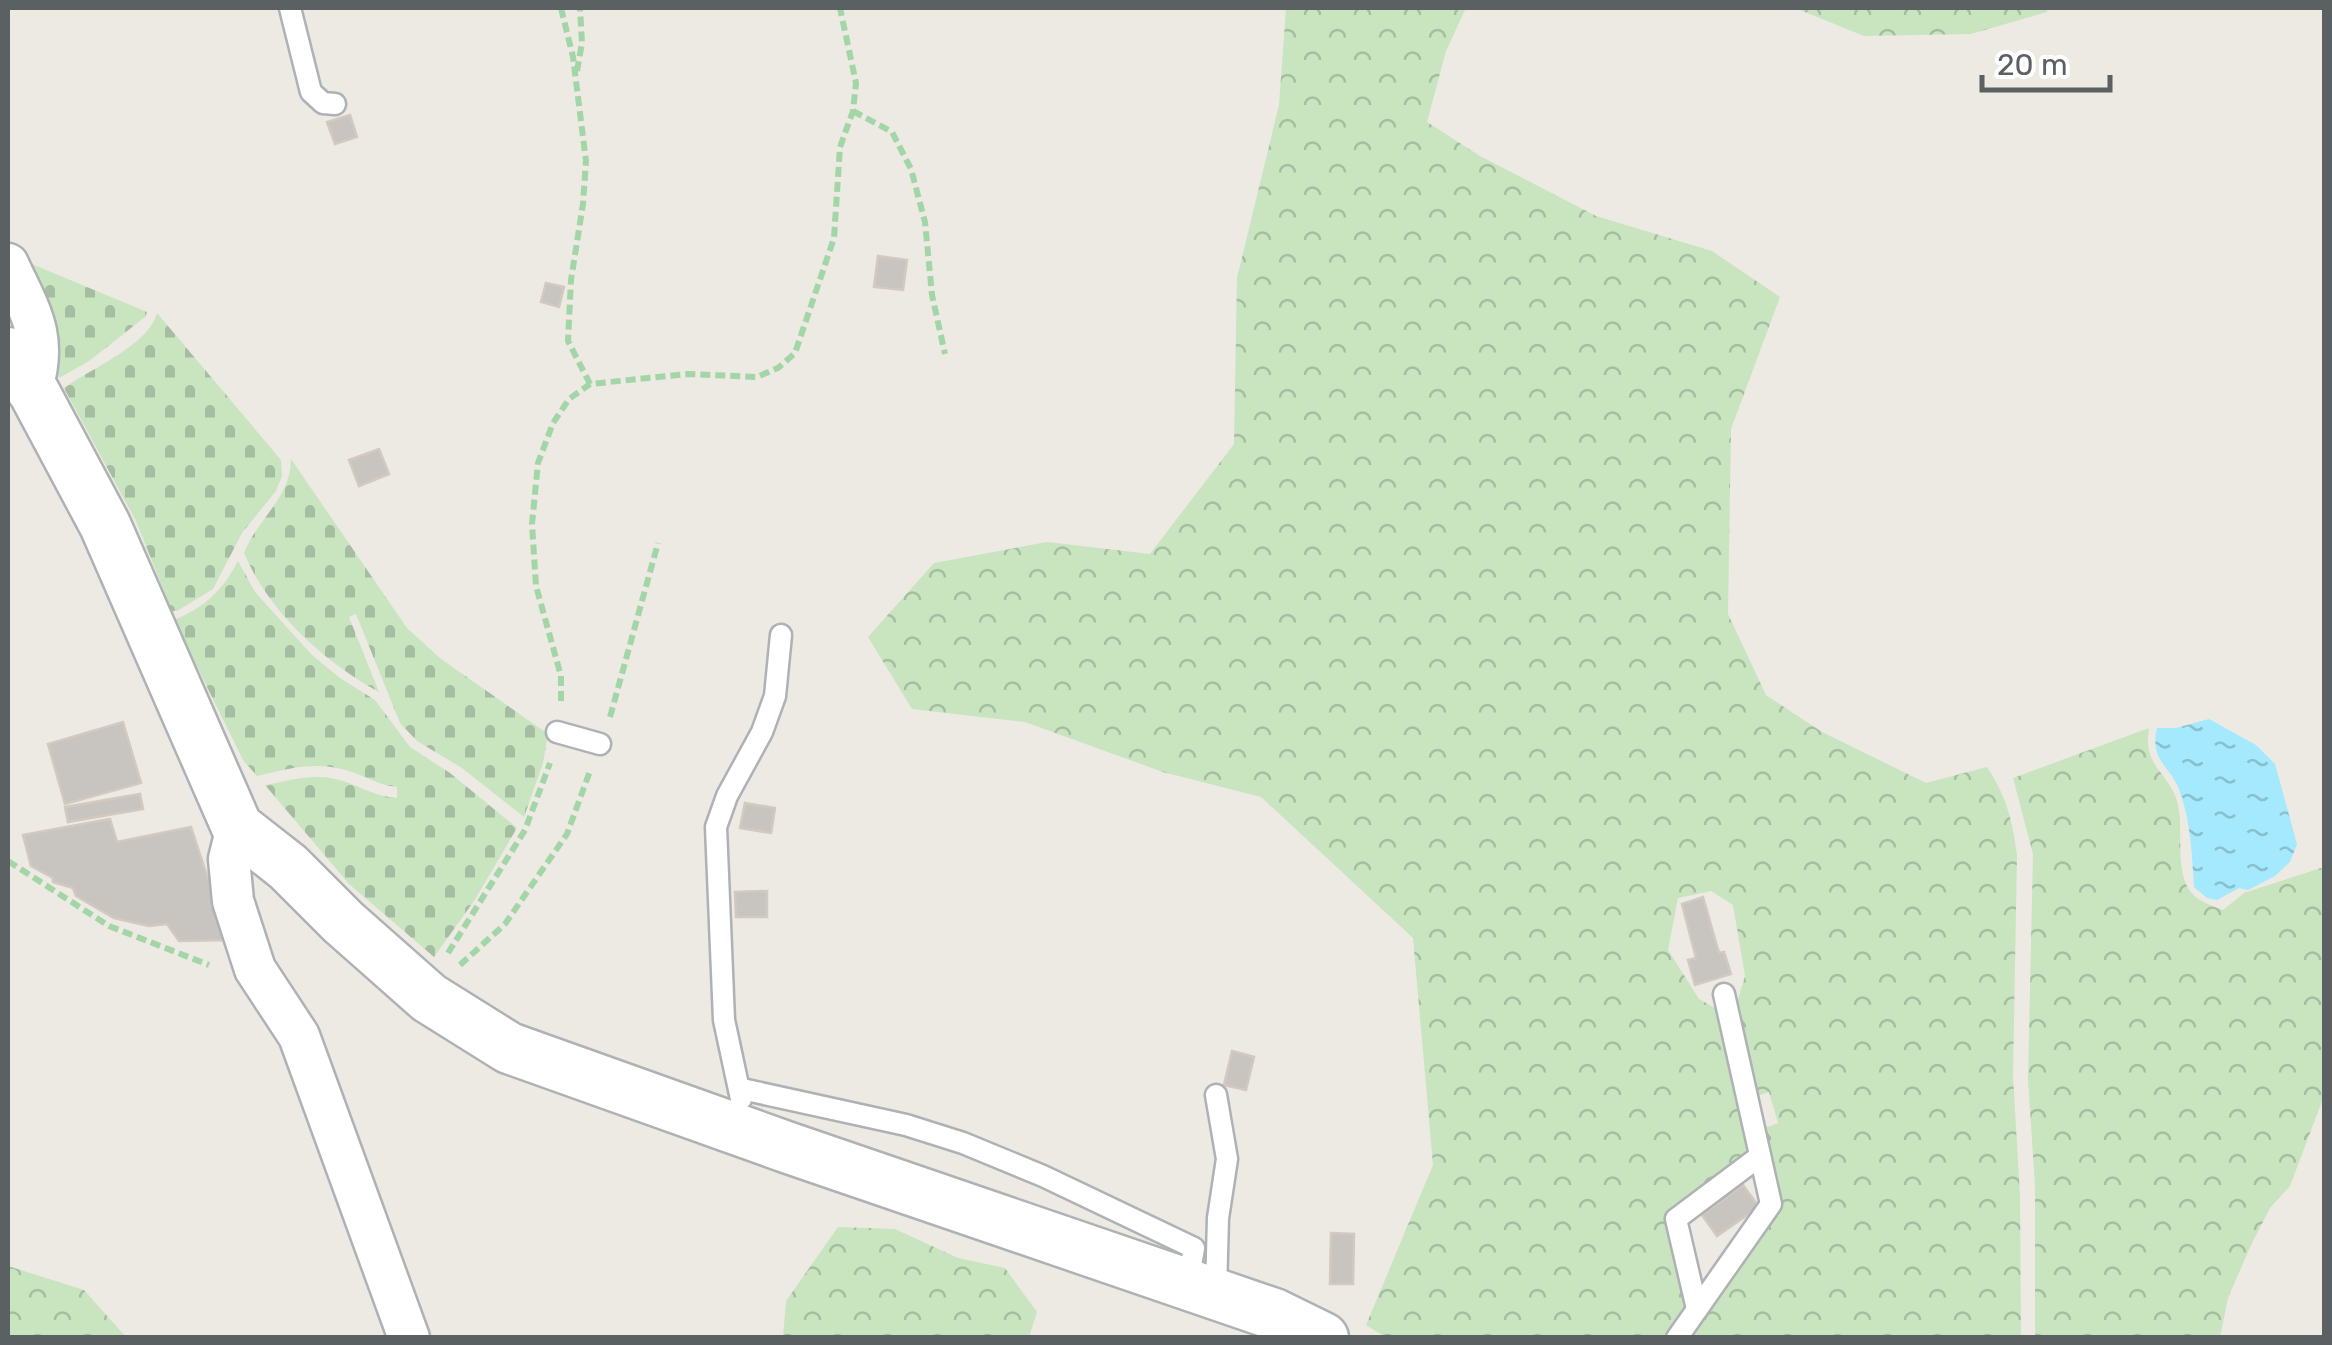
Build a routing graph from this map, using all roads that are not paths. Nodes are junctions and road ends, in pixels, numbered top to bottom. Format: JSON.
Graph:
{"nodes":[{"id":1,"x":290,"y":8,"type":"edge"},
{"id":2,"x":335,"y":104,"type":"dead end"},
{"id":3,"x":8,"y":264,"type":"edge"},
{"id":4,"x":20,"y":371,"type":"edge"},
{"id":5,"x":781,"y":635,"type":"dead end"},
{"id":6,"x":557,"y":732,"type":"road end"},
{"id":7,"x":600,"y":744,"type":"road end"},
{"id":8,"x":236,"y":826,"type":"junction"},
{"id":9,"x":1724,"y":994,"type":"dead end"},
{"id":10,"x":1216,"y":1095,"type":"dead end"},
{"id":11,"x":741,"y":1110,"type":"junction"},
{"id":12,"x":1760,"y":1156,"type":"junction"},
{"id":13,"x":1202,"y":1290,"type":"junction"},
{"id":14,"x":1696,"y":1309,"type":"junction"},
{"id":15,"x":409,"y":1338,"type":"edge"},
{"id":16,"x":1323,"y":1338,"type":"edge"},
{"id":17,"x":1677,"y":1338,"type":"edge"}],
"edges":[{"from":1,"to":2,"type":"lane"},
{"from":3,"to":4,"type":"street"},
{"from":4,"to":8,"type":"street"},
{"from":5,"to":11,"type":"lane"},
{"from":6,"to":7,"type":"lane"},
{"from":8,"to":11,"type":"street"},
{"from":8,"to":15,"type":"street"},
{"from":9,"to":12,"type":"lane"},
{"from":10,"to":13,"type":"lane"},
{"from":11,"to":13,"type":"street"},
{"from":12,"to":14,"type":"lane"},
{"from":12,"to":14,"type":"lane"},
{"from":13,"to":16,"type":"street"},
{"from":14,"to":17,"type":"lane"}]}
